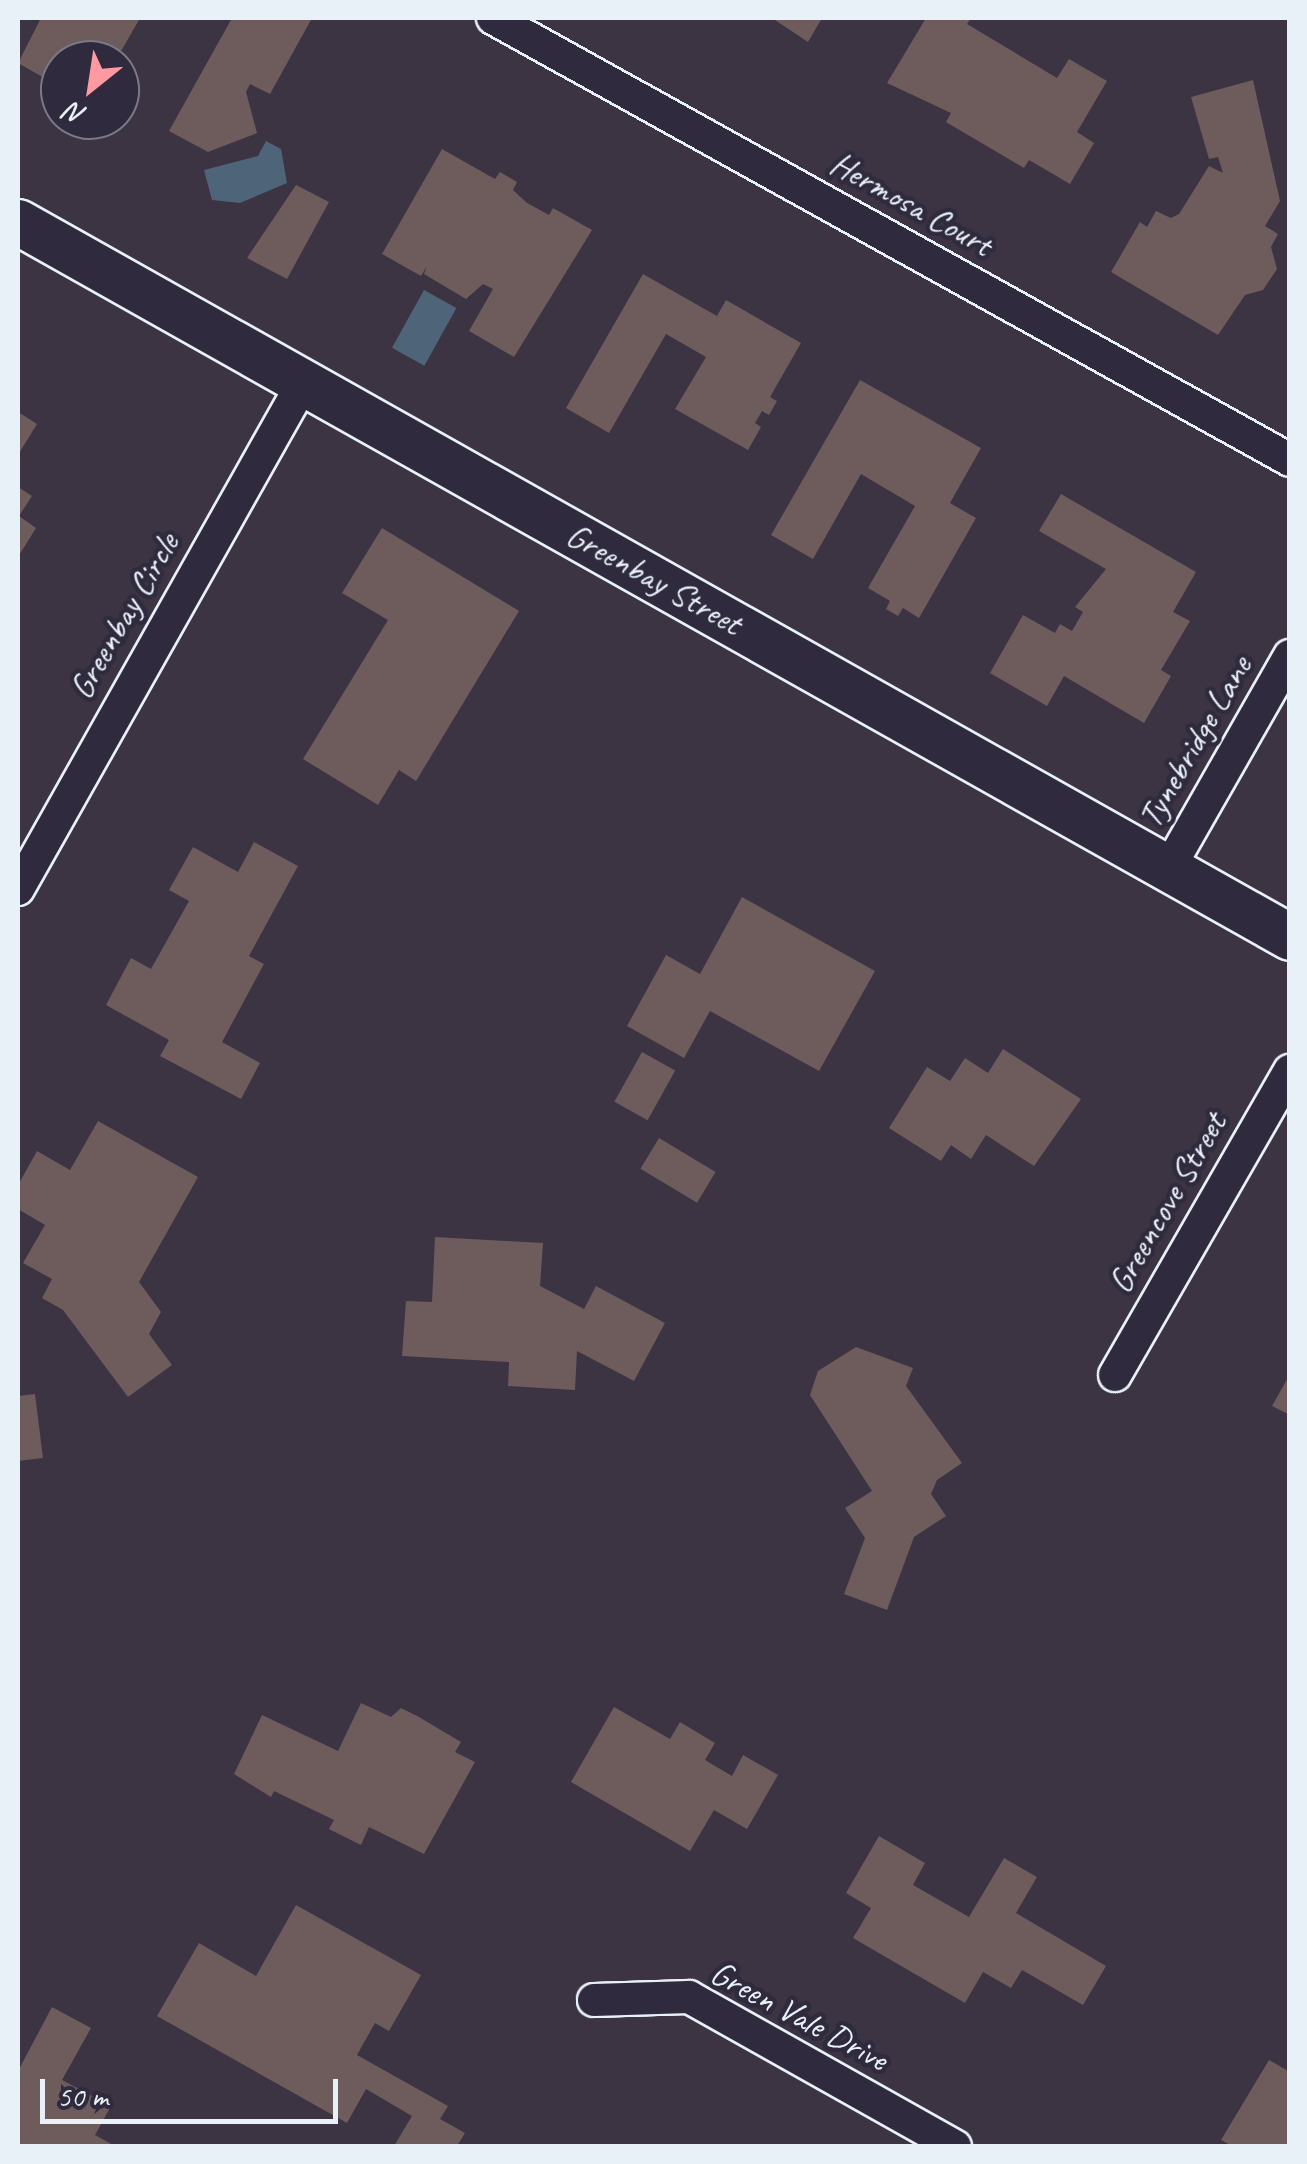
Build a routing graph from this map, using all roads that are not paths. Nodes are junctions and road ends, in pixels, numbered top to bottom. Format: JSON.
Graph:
{"nodes":[{"id":1,"x":492,"y":18,"type":"edge"},
{"id":2,"x":18,"y":222,"type":"edge"},
{"id":3,"x":302,"y":384,"type":"junction"},
{"id":4,"x":1290,"y":460,"type":"edge"},
{"id":5,"x":1290,"y":656,"type":"edge"},
{"id":6,"x":1170,"y":866,"type":"junction"},
{"id":7,"x":18,"y":889,"type":"edge"},
{"id":8,"x":1290,"y":937,"type":"edge"},
{"id":9,"x":1290,"y":1071,"type":"edge"},
{"id":10,"x":1114,"y":1375,"type":"dead end"},
{"id":11,"x":594,"y":2000,"type":"dead end"},
{"id":12,"x":955,"y":2146,"type":"edge"}],
"edges":[{"from":1,"to":4,"type":"street","name":"Hermosa Court"},
{"from":2,"to":3,"type":"street","name":"Greenbay Street"},
{"from":3,"to":6,"type":"street","name":"Greenbay Street"},
{"from":3,"to":7,"type":"street","name":"Greenbay Circle"},
{"from":5,"to":6,"type":"street","name":"Tynebridge Lane"},
{"from":6,"to":8,"type":"street","name":"Greenbay Street"},
{"from":9,"to":10,"type":"street","name":"Greencove Street"},
{"from":11,"to":12,"type":"street","name":"Green Vale Drive"}]}
